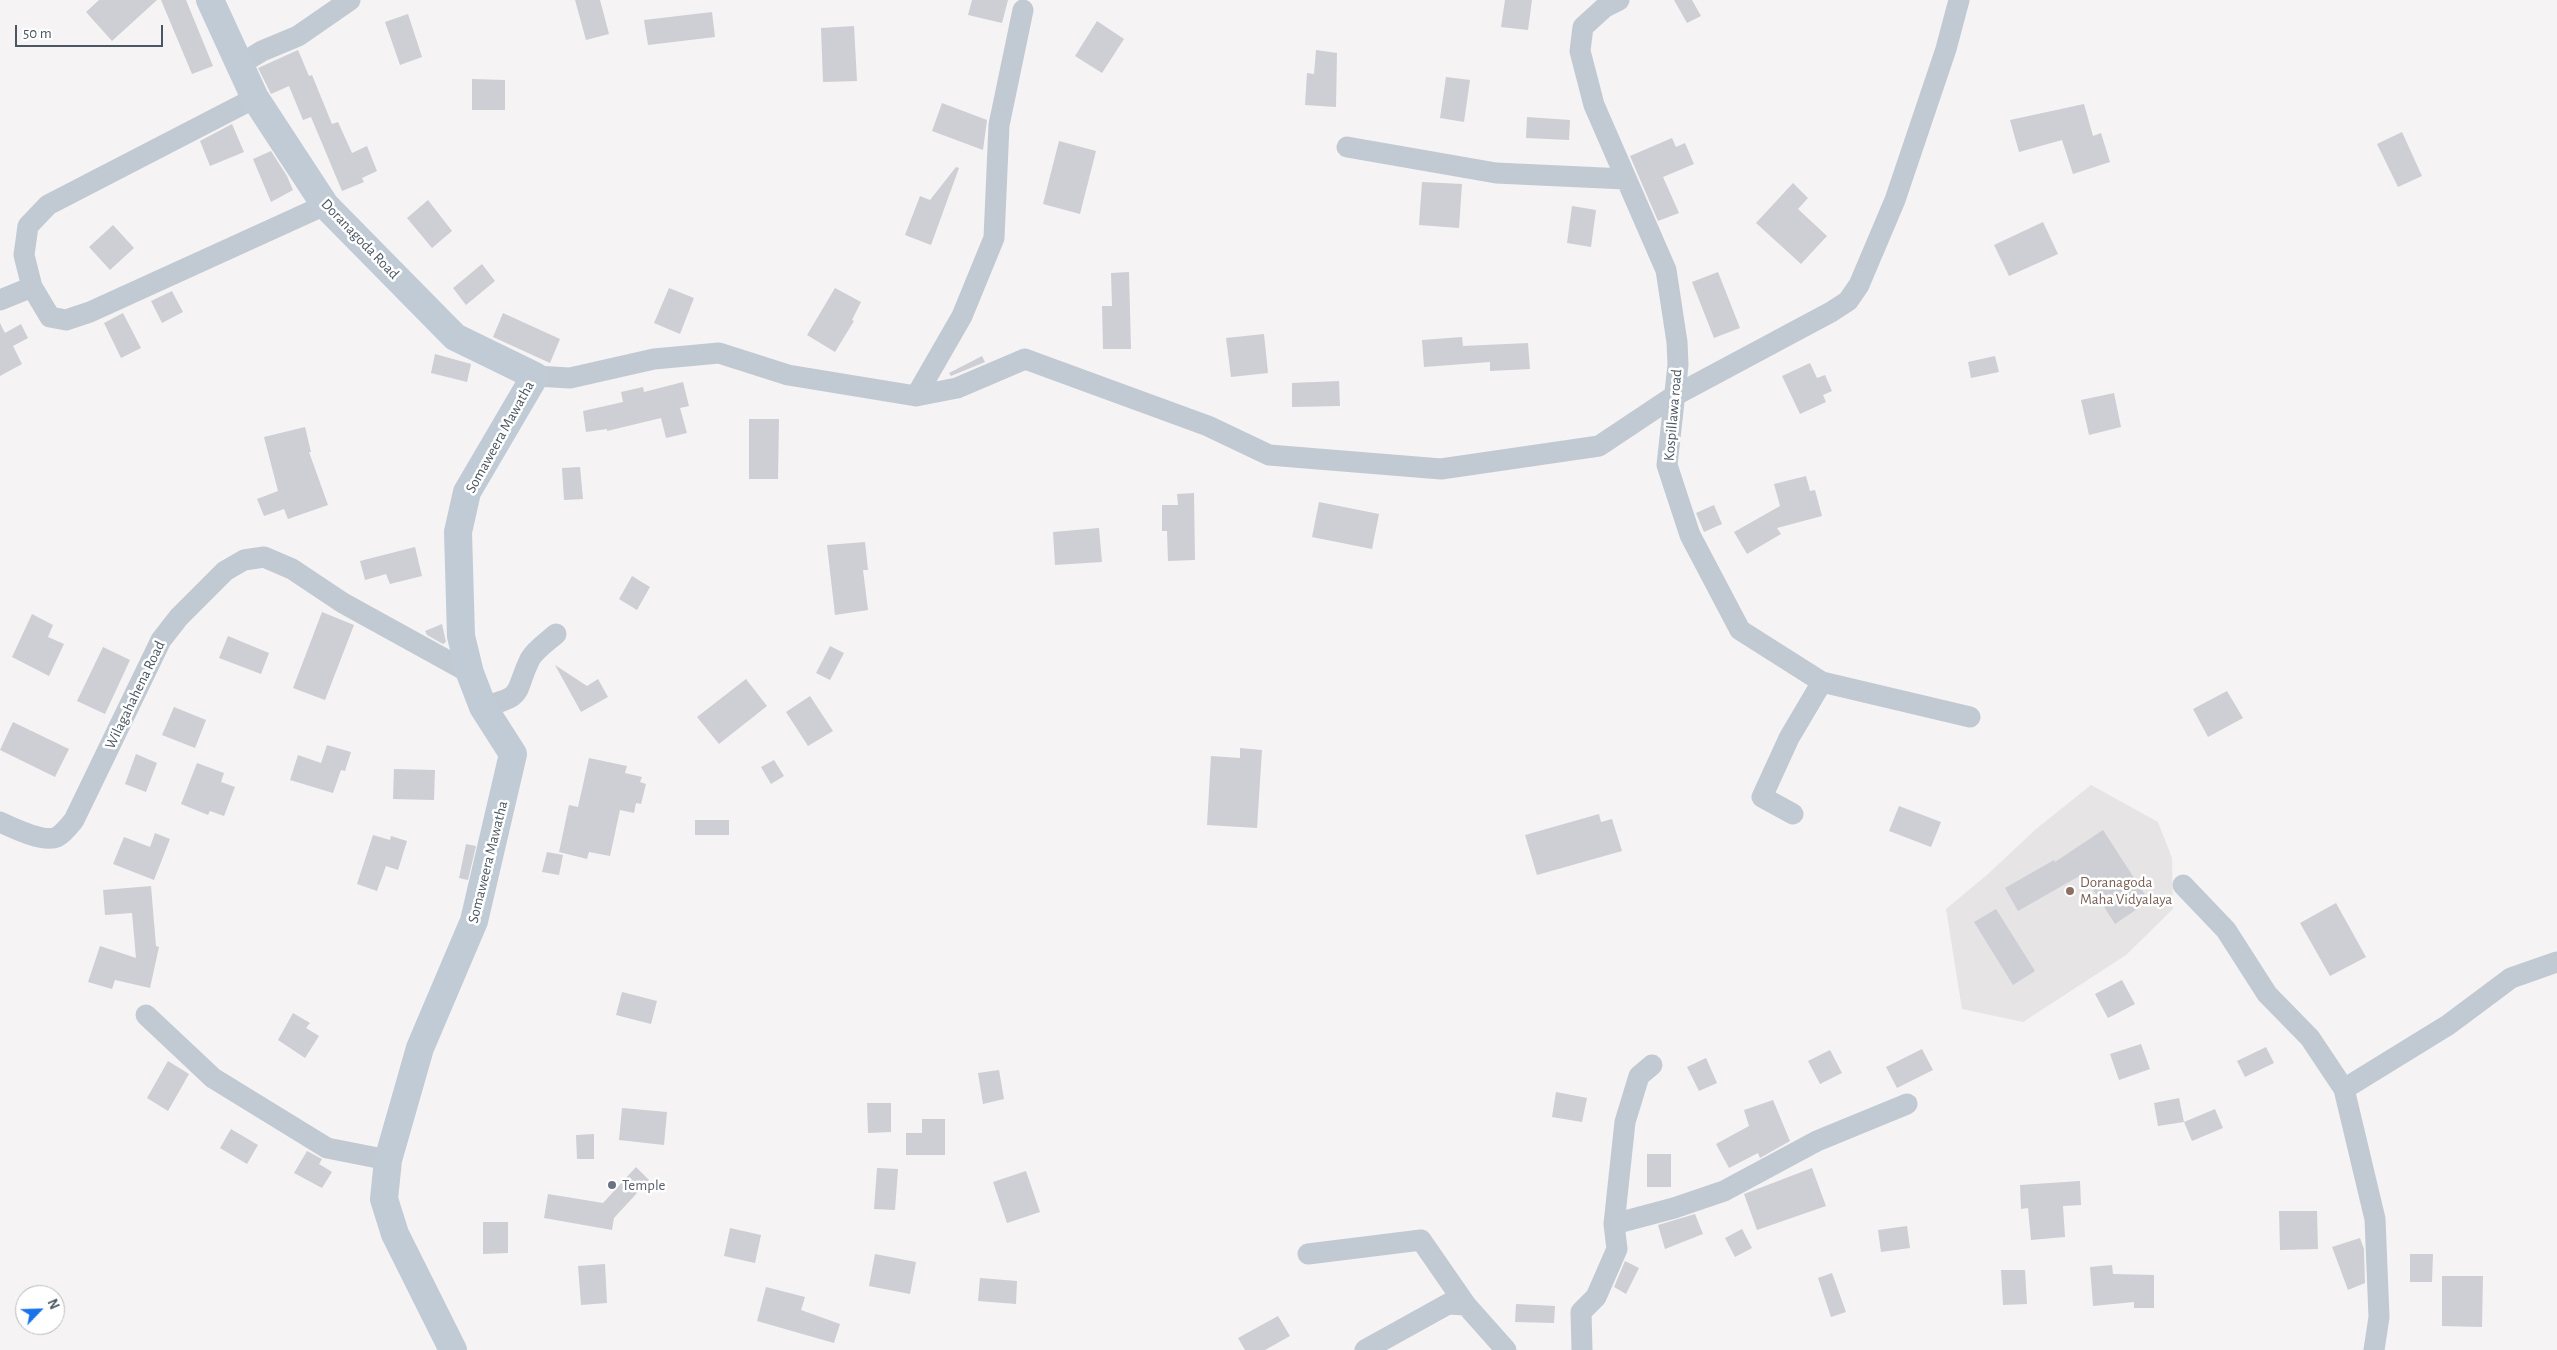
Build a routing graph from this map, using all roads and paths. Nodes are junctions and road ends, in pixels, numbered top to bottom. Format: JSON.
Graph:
{"nodes":[{"id":1,"x":210,"y":0,"type":"edge"},
{"id":2,"x":350,"y":0,"type":"edge"},
{"id":3,"x":1619,"y":0,"type":"edge"},
{"id":4,"x":1959,"y":0,"type":"edge"},
{"id":5,"x":1023,"y":10,"type":"dead end"},
{"id":6,"x":239,"y":64,"type":"junction"},
{"id":7,"x":256,"y":98,"type":"junction"},
{"id":8,"x":1347,"y":147,"type":"dead end"},
{"id":9,"x":1625,"y":178,"type":"junction"},
{"id":10,"x":325,"y":205,"type":"junction"},
{"id":11,"x":32,"y":287,"type":"junction"},
{"id":12,"x":0,"y":300,"type":"edge"},
{"id":13,"x":535,"y":376,"type":"junction"},
{"id":14,"x":916,"y":396,"type":"junction"},
{"id":15,"x":1674,"y":396,"type":"junction"},
{"id":16,"x":556,"y":634,"type":"dead end"},
{"id":17,"x":470,"y":673,"type":"junction"},
{"id":18,"x":1822,"y":682,"type":"junction"},
{"id":19,"x":483,"y":707,"type":"junction"},
{"id":20,"x":1970,"y":717,"type":"dead end"},
{"id":21,"x":1793,"y":814,"type":"dead end"},
{"id":22,"x":0,"y":822,"type":"edge"},
{"id":23,"x":2183,"y":885,"type":"dead end"},
{"id":24,"x":2557,"y":962,"type":"edge"},
{"id":25,"x":146,"y":1015,"type":"dead end"},
{"id":26,"x":1652,"y":1065,"type":"dead end"},
{"id":27,"x":2344,"y":1089,"type":"junction"},
{"id":28,"x":1907,"y":1104,"type":"dead end"},
{"id":29,"x":388,"y":1160,"type":"junction"},
{"id":30,"x":1614,"y":1224,"type":"junction"},
{"id":31,"x":1308,"y":1254,"type":"dead end"},
{"id":32,"x":1466,"y":1305,"type":"junction"},
{"id":33,"x":453,"y":1350,"type":"edge"},
{"id":34,"x":1365,"y":1350,"type":"edge"},
{"id":35,"x":1506,"y":1350,"type":"edge"},
{"id":36,"x":1582,"y":1350,"type":"edge"},
{"id":37,"x":2374,"y":1350,"type":"edge"}],
"edges":[{"from":1,"to":6,"type":"street","name":"Doranagoda Road"},
{"from":2,"to":6,"type":"street"},
{"from":3,"to":9,"type":"street","name":"Kospillawa road"},
{"from":4,"to":15,"type":"street"},
{"from":5,"to":14,"type":"street"},
{"from":6,"to":7,"type":"street","name":"Doranagoda Road"},
{"from":7,"to":10,"type":"street","name":"Doranagoda Road"},
{"from":7,"to":11,"type":"street"},
{"from":8,"to":9,"type":"street"},
{"from":9,"to":15,"type":"street","name":"Kospillawa road"},
{"from":10,"to":11,"type":"street"},
{"from":10,"to":13,"type":"street","name":"Doranagoda Road"},
{"from":11,"to":12,"type":"street"},
{"from":13,"to":14,"type":"street"},
{"from":13,"to":17,"type":"street","name":"Somaweera Mawatha"},
{"from":14,"to":15,"type":"street"},
{"from":15,"to":18,"type":"street","name":"Kospillawa road"},
{"from":16,"to":19,"type":"street"},
{"from":17,"to":19,"type":"street","name":"Somaweera Mawatha"},
{"from":17,"to":22,"type":"street","name":"Wilagahahena Road"},
{"from":18,"to":20,"type":"street","name":"Kospillawa road"},
{"from":18,"to":21,"type":"street"},
{"from":19,"to":29,"type":"street","name":"Somaweera Mawatha"},
{"from":23,"to":27,"type":"street"},
{"from":24,"to":27,"type":"street"},
{"from":25,"to":29,"type":"street"},
{"from":26,"to":30,"type":"street"},
{"from":27,"to":37,"type":"street"},
{"from":28,"to":30,"type":"street"},
{"from":29,"to":33,"type":"street","name":"Somaweera Mawatha"},
{"from":30,"to":36,"type":"street"},
{"from":31,"to":32,"type":"street"},
{"from":32,"to":34,"type":"street"},
{"from":32,"to":35,"type":"street"}]}
